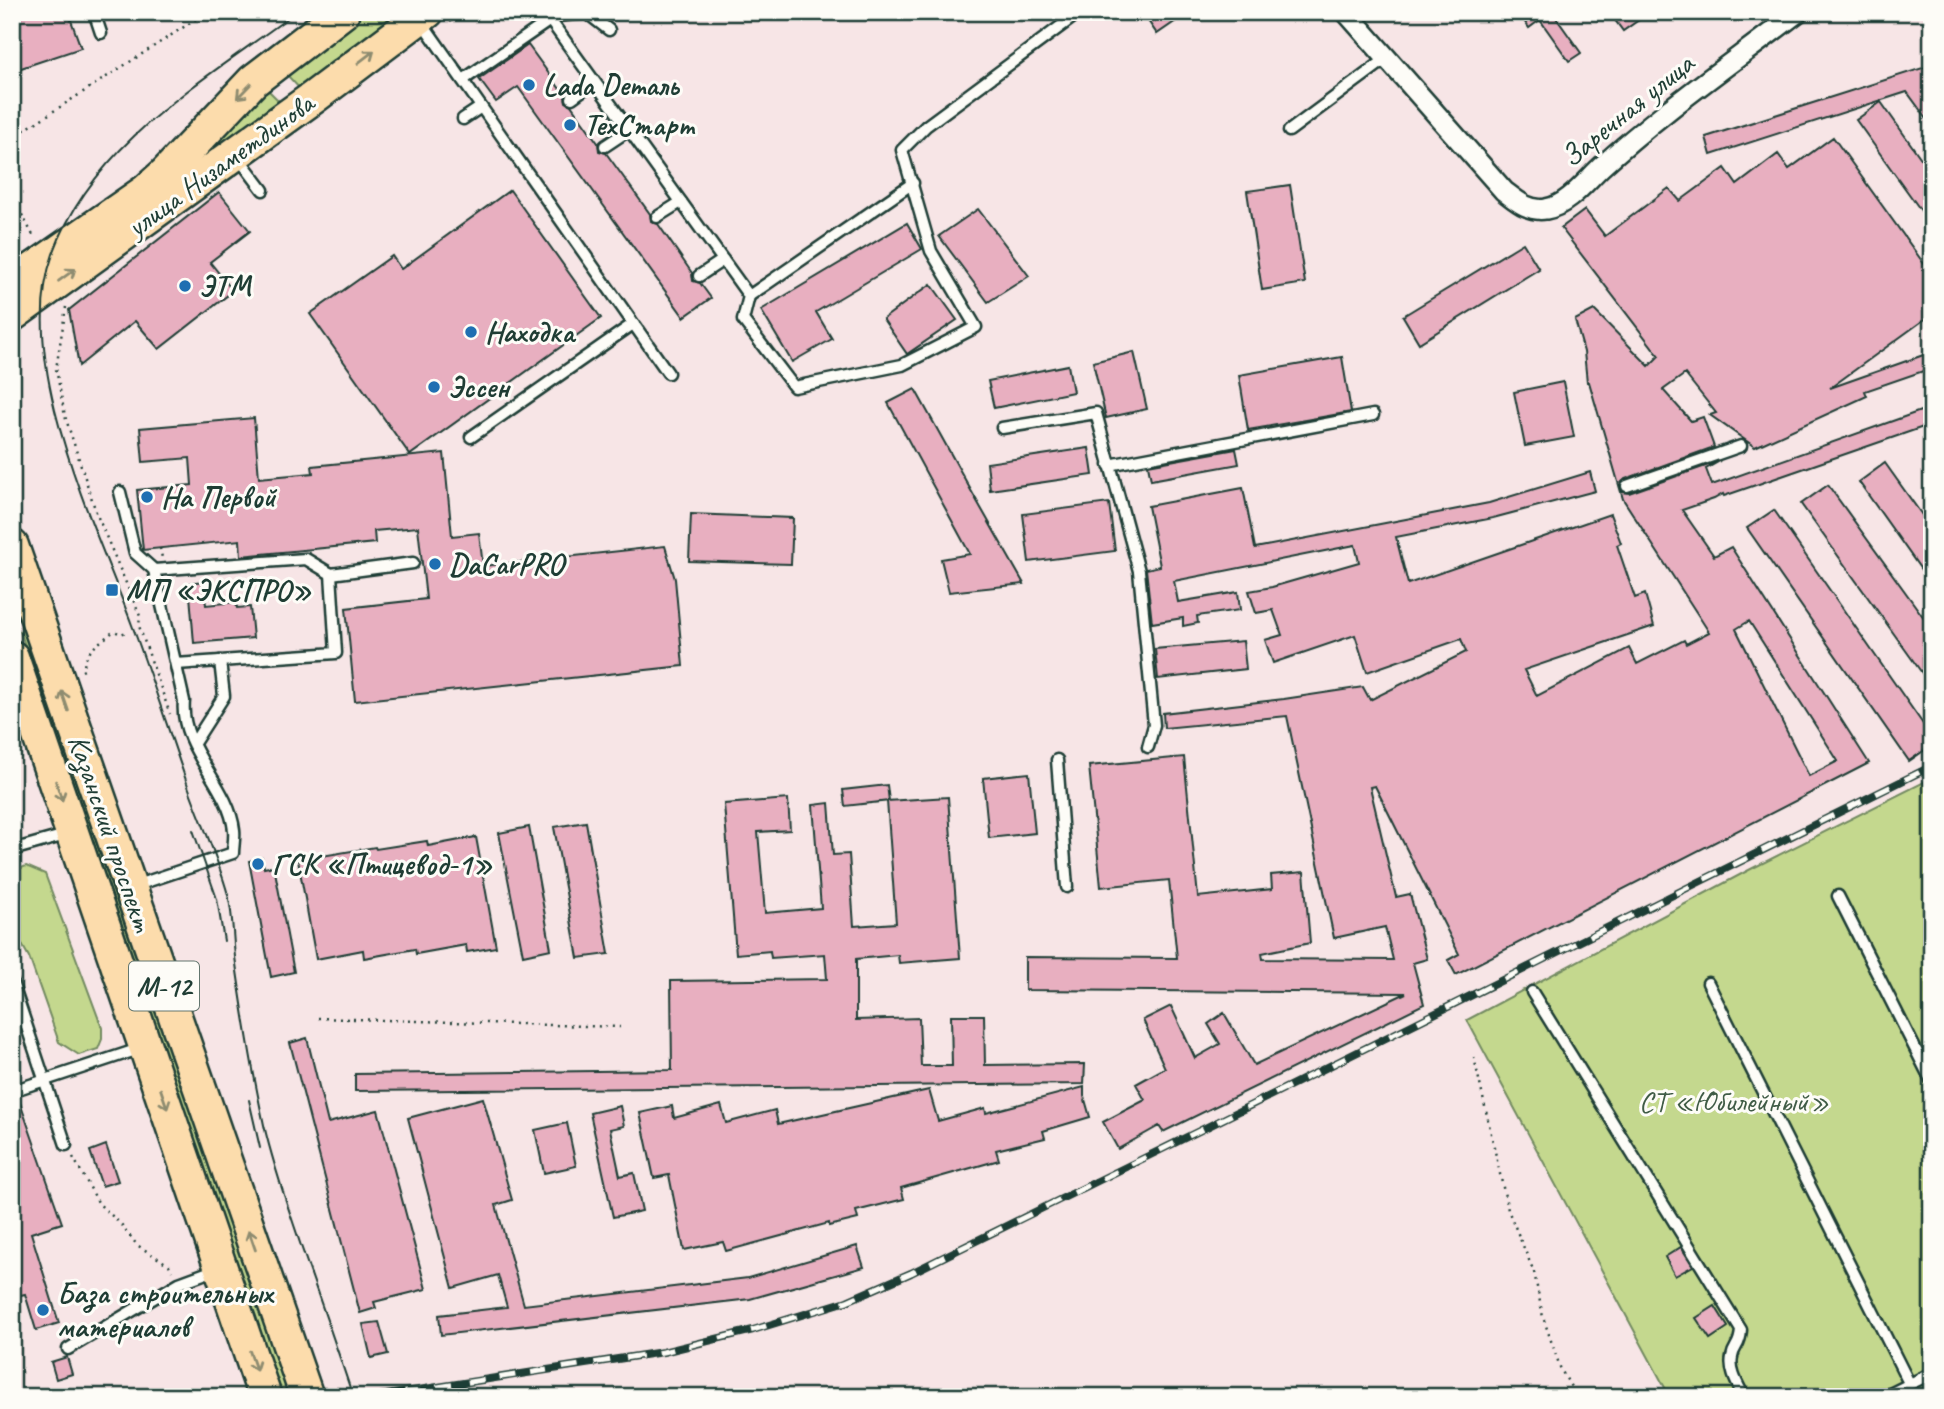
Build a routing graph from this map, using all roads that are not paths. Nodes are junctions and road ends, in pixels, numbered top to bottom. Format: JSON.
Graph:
{"nodes":[{"id":1,"x":94,"y":12,"type":"edge"},
{"id":2,"x":343,"y":12,"type":"edge"},
{"id":3,"x":1080,"y":12,"type":"edge"},
{"id":4,"x":1346,"y":12,"type":"edge"},
{"id":5,"x":1798,"y":12,"type":"edge"},
{"id":6,"x":550,"y":20,"type":"junction"},
{"id":7,"x":426,"y":22,"type":"edge"},
{"id":8,"x":608,"y":30,"type":"dead end"},
{"id":9,"x":101,"y":33,"type":"dead end"},
{"id":10,"x":296,"y":47,"type":"junction"},
{"id":11,"x":1386,"y":59,"type":"junction"},
{"id":12,"x":463,"y":80,"type":"junction"},
{"id":13,"x":594,"y":82,"type":"junction"},
{"id":14,"x":314,"y":97,"type":"junction"},
{"id":15,"x":572,"y":98,"type":"dead end"},
{"id":16,"x":481,"y":107,"type":"junction"},
{"id":17,"x":463,"y":119,"type":"dead end"},
{"id":18,"x":629,"y":130,"type":"junction"},
{"id":19,"x":1289,"y":131,"type":"dead end"},
{"id":20,"x":605,"y":146,"type":"dead end"},
{"id":21,"x":235,"y":154,"type":"junction"},
{"id":22,"x":913,"y":183,"type":"junction"},
{"id":23,"x":263,"y":190,"type":"dead end"},
{"id":24,"x":681,"y":202,"type":"junction"},
{"id":25,"x":657,"y":217,"type":"dead end"},
{"id":26,"x":723,"y":260,"type":"junction"},
{"id":27,"x":699,"y":276,"type":"dead end"},
{"id":28,"x":12,"y":284,"type":"edge"},
{"id":29,"x":749,"y":296,"type":"junction"},
{"id":30,"x":12,"y":315,"type":"edge"},
{"id":31,"x":633,"y":324,"type":"junction"},
{"id":32,"x":668,"y":373,"type":"dead end"},
{"id":33,"x":1373,"y":415,"type":"dead end"},
{"id":34,"x":1002,"y":428,"type":"dead end"},
{"id":35,"x":471,"y":437,"type":"dead end"},
{"id":36,"x":1741,"y":446,"type":"dead end"},
{"id":37,"x":1109,"y":465,"type":"junction"},
{"id":38,"x":1627,"y":486,"type":"dead end"},
{"id":39,"x":120,"y":492,"type":"dead end"},
{"id":40,"x":413,"y":563,"type":"dead end"},
{"id":41,"x":15,"y":567,"type":"edge"},
{"id":42,"x":154,"y":570,"type":"junction"},
{"id":43,"x":331,"y":574,"type":"junction"},
{"id":44,"x":12,"y":657,"type":"edge"},
{"id":45,"x":220,"y":661,"type":"junction"},
{"id":46,"x":176,"y":664,"type":"junction"},
{"id":47,"x":194,"y":743,"type":"junction"},
{"id":48,"x":1148,"y":747,"type":"dead end"},
{"id":49,"x":1057,"y":760,"type":"dead end"},
{"id":50,"x":73,"y":833,"type":"junction"},
{"id":51,"x":12,"y":850,"type":"edge"},
{"id":52,"x":1068,"y":887,"type":"dead end"},
{"id":53,"x":130,"y":888,"type":"junction"},
{"id":54,"x":1838,"y":895,"type":"dead end"},
{"id":55,"x":12,"y":982,"type":"edge"},
{"id":56,"x":1708,"y":983,"type":"dead end"},
{"id":57,"x":1532,"y":992,"type":"dead end"},
{"id":58,"x":146,"y":1047,"type":"junction"},
{"id":59,"x":45,"y":1080,"type":"junction"},
{"id":60,"x":1932,"y":1082,"type":"edge"},
{"id":61,"x":12,"y":1091,"type":"edge"},
{"id":62,"x":66,"y":1145,"type":"road end"},
{"id":63,"x":221,"y":1268,"type":"junction"},
{"id":64,"x":68,"y":1349,"type":"dead end"},
{"id":65,"x":1932,"y":1373,"type":"edge"},
{"id":66,"x":1909,"y":1383,"type":"junction"},
{"id":67,"x":265,"y":1397,"type":"edge"},
{"id":68,"x":307,"y":1397,"type":"edge"},
{"id":69,"x":1744,"y":1397,"type":"edge"},
{"id":70,"x":1884,"y":1397,"type":"edge"}],
"edges":[{"from":1,"to":9,"type":"lane"},
{"from":2,"to":10,"type":"main road","name":"улица Низаметдинова"},
{"from":3,"to":22,"type":"lane"},
{"from":4,"to":11,"type":"street"},
{"from":5,"to":11,"type":"street","name":"Заречная улица"},
{"from":6,"to":8,"type":"lane"},
{"from":6,"to":12,"type":"lane"},
{"from":6,"to":13,"type":"lane"},
{"from":7,"to":12,"type":"lane"},
{"from":14,"to":7,"type":"main road","name":"улица Низаметдинова","one_way":true},
{"from":10,"to":14,"type":"main road"},
{"from":10,"to":28,"type":"main road","name":"улица Низаметдинова","one_way":true},
{"from":11,"to":19,"type":"lane"},
{"from":12,"to":16,"type":"lane"},
{"from":13,"to":15,"type":"lane"},
{"from":13,"to":18,"type":"lane"},
{"from":14,"to":21,"type":"main road","name":"улица Низаметдинова"},
{"from":16,"to":17,"type":"lane"},
{"from":16,"to":31,"type":"lane"},
{"from":18,"to":20,"type":"lane"},
{"from":18,"to":24,"type":"lane"},
{"from":21,"to":23,"type":"lane"},
{"from":30,"to":21,"type":"main road","name":"улица Низаметдинова","one_way":true},
{"from":22,"to":29,"type":"lane"},
{"from":22,"to":29,"type":"lane"},
{"from":24,"to":25,"type":"lane"},
{"from":24,"to":26,"type":"lane"},
{"from":26,"to":27,"type":"lane"},
{"from":26,"to":29,"type":"lane"},
{"from":31,"to":32,"type":"lane"},
{"from":31,"to":35,"type":"lane"},
{"from":33,"to":37,"type":"lane"},
{"from":34,"to":37,"type":"lane"},
{"from":36,"to":38,"type":"lane"},
{"from":37,"to":48,"type":"lane"},
{"from":39,"to":42,"type":"lane"},
{"from":40,"to":43,"type":"lane"},
{"from":53,"to":41,"type":"main road","name":"Казанский проспект","number":"М-12","one_way":true},
{"from":42,"to":43,"type":"lane"},
{"from":42,"to":46,"type":"lane"},
{"from":43,"to":45,"type":"lane"},
{"from":44,"to":50,"type":"main road","name":"Казанский проспект","number":"М-12","one_way":true},
{"from":45,"to":46,"type":"lane"},
{"from":45,"to":47,"type":"lane"},
{"from":46,"to":47,"type":"lane"},
{"from":47,"to":53,"type":"lane"},
{"from":49,"to":52,"type":"lane"},
{"from":50,"to":51,"type":"lane"},
{"from":50,"to":58,"type":"main road","name":"Казанский проспект","number":"М-12"},
{"from":68,"to":53,"type":"main road","name":"Казанский проспект","number":"М-12","one_way":true},
{"from":54,"to":60,"type":"lane"},
{"from":55,"to":59,"type":"lane"},
{"from":56,"to":66,"type":"lane"},
{"from":57,"to":69,"type":"lane"},
{"from":58,"to":59,"type":"lane"},
{"from":58,"to":63,"type":"main road","name":"Казанский проспект","number":"М-12","one_way":true},
{"from":59,"to":61,"type":"lane"},
{"from":59,"to":62,"type":"lane"},
{"from":63,"to":64,"type":"lane"},
{"from":63,"to":67,"type":"main road","name":"Казанский проспект","number":"М-12","one_way":true},
{"from":65,"to":66,"type":"lane"},
{"from":66,"to":70,"type":"lane"}]}
